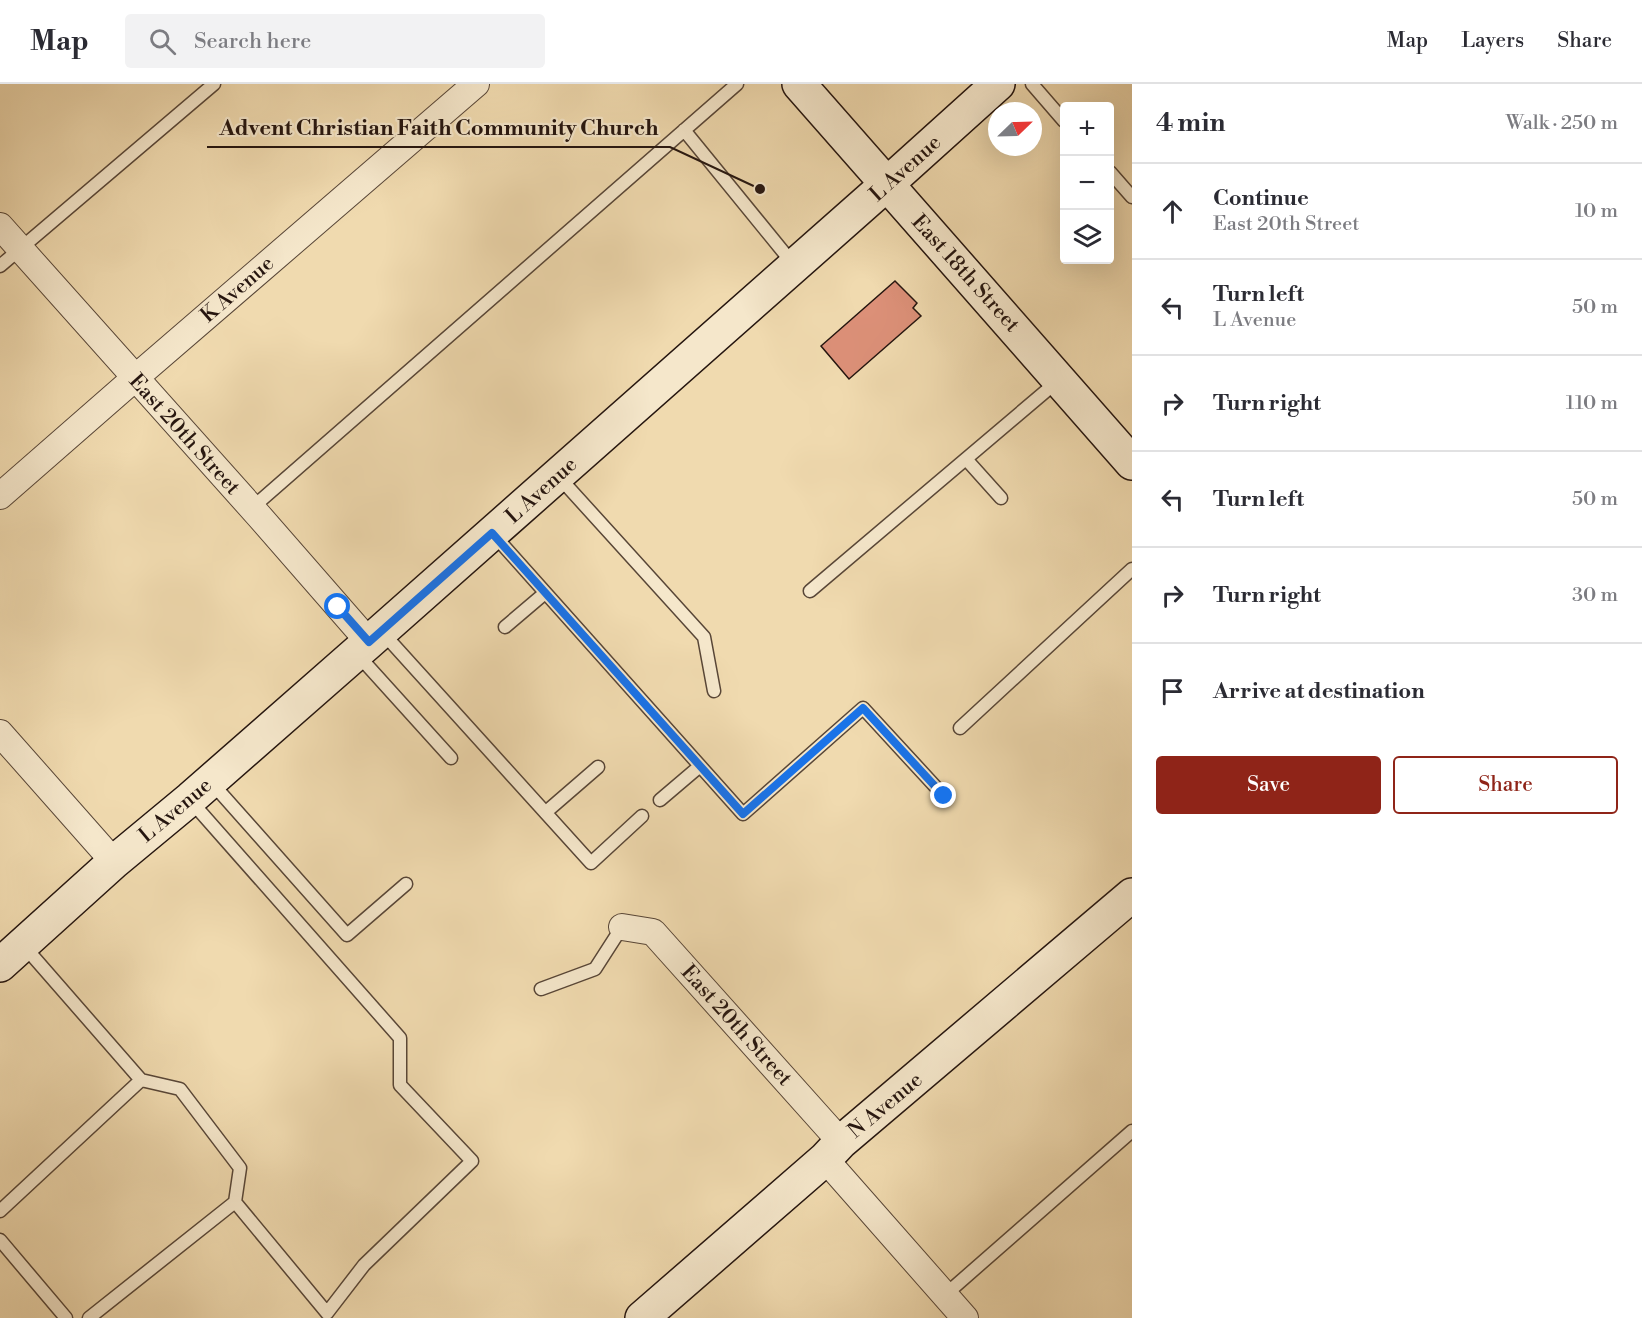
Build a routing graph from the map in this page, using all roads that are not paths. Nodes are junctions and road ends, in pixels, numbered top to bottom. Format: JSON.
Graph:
{"nodes":[{"id":1,"x":214,"y":84,"type":"edge"},
{"id":2,"x":476,"y":84,"type":"edge"},
{"id":3,"x":737,"y":84,"type":"edge"},
{"id":4,"x":799,"y":84,"type":"edge"},
{"id":5,"x":998,"y":84,"type":"edge"},
{"id":6,"x":1032,"y":84,"type":"edge"},
{"id":7,"x":1060,"y":115,"type":"edge"},
{"id":8,"x":684,"y":130,"type":"junction"},
{"id":9,"x":1114,"y":177,"type":"edge"},
{"id":10,"x":887,"y":184,"type":"junction"},
{"id":11,"x":1132,"y":197,"type":"edge"},
{"id":12,"x":0,"y":226,"type":"edge"},
{"id":13,"x":20,"y":249,"type":"junction"},
{"id":14,"x":0,"y":266,"type":"edge"},
{"id":15,"x":795,"y":266,"type":"junction"},
{"id":16,"x":135,"y":378,"type":"junction"},
{"id":17,"x":1060,"y":379,"type":"junction"},
{"id":18,"x":966,"y":459,"type":"junction"},
{"id":19,"x":1132,"y":463,"type":"edge"},
{"id":20,"x":557,"y":476,"type":"junction"},
{"id":21,"x":0,"y":496,"type":"edge"},
{"id":22,"x":1001,"y":498,"type":"dead end"},
{"id":23,"x":252,"y":508,"type":"junction"},
{"id":24,"x":492,"y":533,"type":"junction"},
{"id":25,"x":1132,"y":568,"type":"edge"},
{"id":26,"x":810,"y":591,"type":"dead end"},
{"id":27,"x":545,"y":593,"type":"junction"},
{"id":28,"x":505,"y":627,"type":"dead end"},
{"id":29,"x":369,"y":642,"type":"junction"},
{"id":30,"x":714,"y":691,"type":"dead end"},
{"id":31,"x":960,"y":728,"type":"dead end"},
{"id":32,"x":0,"y":733,"type":"edge"},
{"id":33,"x":451,"y":758,"type":"dead end"},
{"id":34,"x":700,"y":766,"type":"junction"},
{"id":35,"x":598,"y":767,"type":"dead end"},
{"id":36,"x":200,"y":790,"type":"junction"},
{"id":37,"x":944,"y":796,"type":"dead end"},
{"id":38,"x":660,"y":800,"type":"dead end"},
{"id":39,"x":546,"y":812,"type":"junction"},
{"id":40,"x":642,"y":816,"type":"dead end"},
{"id":41,"x":114,"y":862,"type":"junction"},
{"id":42,"x":406,"y":884,"type":"dead end"},
{"id":43,"x":1132,"y":895,"type":"edge"},
{"id":44,"x":622,"y":927,"type":"joint"},
{"id":45,"x":11,"y":955,"type":"edge"},
{"id":46,"x":541,"y":989,"type":"dead end"},
{"id":47,"x":141,"y":1080,"type":"junction"},
{"id":48,"x":1132,"y":1131,"type":"edge"},
{"id":49,"x":833,"y":1151,"type":"junction"},
{"id":50,"x":235,"y":1202,"type":"junction"},
{"id":51,"x":0,"y":1211,"type":"edge"},
{"id":52,"x":0,"y":1240,"type":"edge"},
{"id":53,"x":945,"y":1295,"type":"junction"},
{"id":54,"x":66,"y":1318,"type":"edge"},
{"id":55,"x":89,"y":1318,"type":"edge"},
{"id":56,"x":642,"y":1318,"type":"edge"},
{"id":57,"x":965,"y":1318,"type":"edge"}],
"edges":[{"from":1,"to":13,"type":"lane"},
{"from":2,"to":16,"type":"street","name":"K Avenue"},
{"from":3,"to":8,"type":"lane"},
{"from":4,"to":10,"type":"street","name":"East 18th Street"},
{"from":5,"to":10,"type":"street","name":"L Avenue"},
{"from":6,"to":7,"type":"lane"},
{"from":8,"to":15,"type":"lane"},
{"from":8,"to":23,"type":"lane"},
{"from":9,"to":11,"type":"lane"},
{"from":10,"to":15,"type":"street","name":"L Avenue"},
{"from":10,"to":17,"type":"street","name":"East 18th Street"},
{"from":12,"to":13,"type":"street","name":"East 20th Street"},
{"from":13,"to":14,"type":"lane"},
{"from":13,"to":16,"type":"street","name":"East 20th Street"},
{"from":15,"to":20,"type":"street","name":"L Avenue"},
{"from":16,"to":21,"type":"street","name":"K Avenue"},
{"from":16,"to":23,"type":"street","name":"East 20th Street"},
{"from":17,"to":18,"type":"lane"},
{"from":17,"to":19,"type":"street","name":"East 18th Street"},
{"from":18,"to":22,"type":"lane"},
{"from":18,"to":26,"type":"lane"},
{"from":20,"to":24,"type":"street","name":"L Avenue"},
{"from":20,"to":30,"type":"lane"},
{"from":23,"to":29,"type":"street","name":"East 20th Street"},
{"from":24,"to":27,"type":"lane"},
{"from":24,"to":29,"type":"street","name":"L Avenue"},
{"from":25,"to":31,"type":"lane"},
{"from":27,"to":28,"type":"lane"},
{"from":27,"to":34,"type":"lane"},
{"from":29,"to":33,"type":"lane"},
{"from":29,"to":36,"type":"street","name":"L Avenue"},
{"from":29,"to":39,"type":"lane"},
{"from":32,"to":41,"type":"street"},
{"from":34,"to":37,"type":"lane"},
{"from":34,"to":38,"type":"lane"},
{"from":35,"to":39,"type":"lane"},
{"from":36,"to":41,"type":"street","name":"L Avenue"},
{"from":36,"to":42,"type":"lane"},
{"from":36,"to":50,"type":"lane"},
{"from":39,"to":40,"type":"lane"},
{"from":41,"to":45,"type":"street","name":"L Avenue"},
{"from":43,"to":49,"type":"street","name":"N Avenue"},
{"from":44,"to":46,"type":"lane"},
{"from":44,"to":49,"type":"street","name":"East 20th Street"},
{"from":45,"to":47,"type":"lane"},
{"from":47,"to":50,"type":"lane"},
{"from":47,"to":51,"type":"lane"},
{"from":48,"to":53,"type":"lane"},
{"from":49,"to":53,"type":"street","name":"East 20th Street"},
{"from":49,"to":56,"type":"street","name":"N Avenue"},
{"from":50,"to":55,"type":"lane"},
{"from":52,"to":54,"type":"lane"},
{"from":53,"to":57,"type":"street","name":"East 20th Street"}]}
